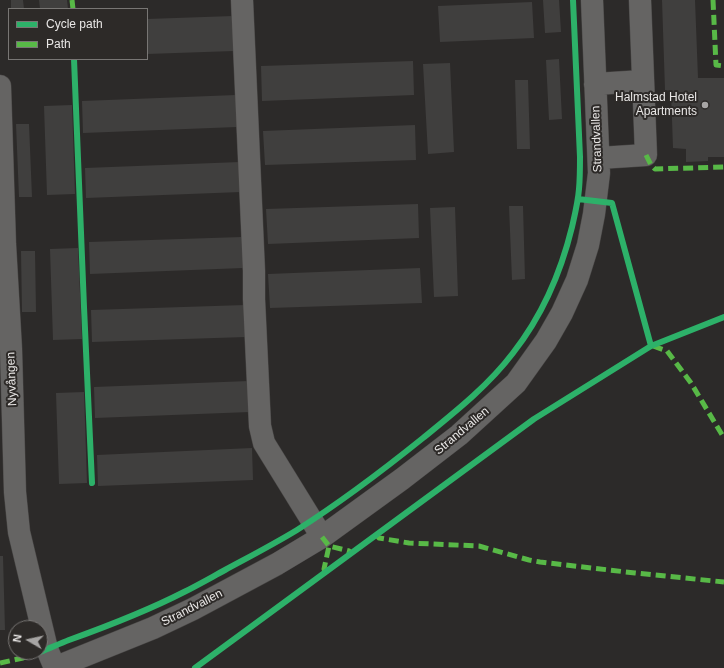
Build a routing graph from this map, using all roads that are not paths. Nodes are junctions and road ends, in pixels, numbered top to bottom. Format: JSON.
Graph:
{"nodes":[{"id":1,"x":242,"y":0,"type":"edge"},
{"id":2,"x":592,"y":0,"type":"edge"},
{"id":3,"x":640,"y":0,"type":"edge"},
{"id":4,"x":643,"y":81,"type":"junction"},
{"id":5,"x":595,"y":84,"type":"junction"},
{"id":6,"x":0,"y":86,"type":"edge"},
{"id":7,"x":598,"y":158,"type":"junction"},
{"id":8,"x":322,"y":537,"type":"junction"},
{"id":9,"x":54,"y":668,"type":"edge"}],
"edges":[{"from":1,"to":8,"type":"street"},
{"from":2,"to":5,"type":"street","name":"Strandvallen"},
{"from":3,"to":4,"type":"street"},
{"from":4,"to":5,"type":"street"},
{"from":4,"to":7,"type":"street"},
{"from":5,"to":7,"type":"street","name":"Strandvallen"},
{"from":6,"to":9,"type":"street","name":"Nyvången"},
{"from":7,"to":8,"type":"street","name":"Strandvallen"},
{"from":8,"to":9,"type":"street","name":"Strandvallen"}]}
